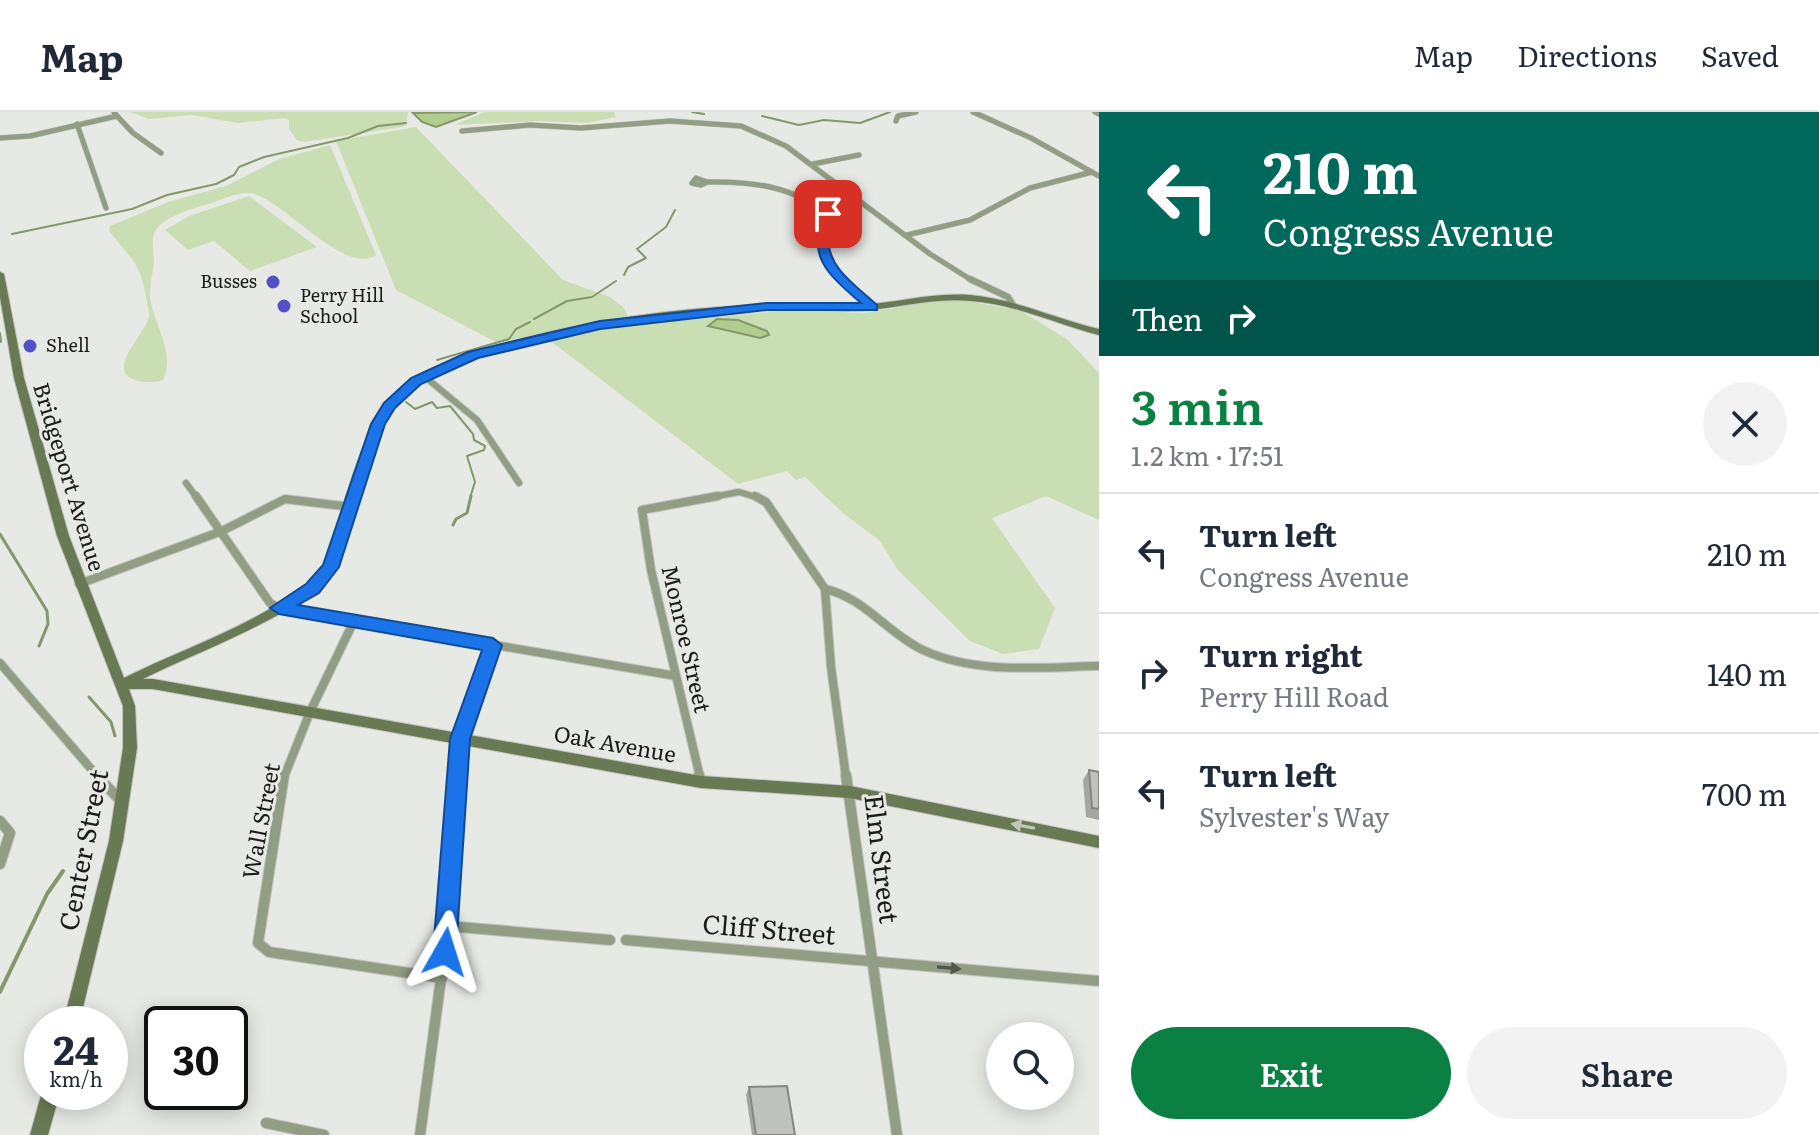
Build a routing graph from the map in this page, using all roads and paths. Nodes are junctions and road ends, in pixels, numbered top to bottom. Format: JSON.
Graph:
{"nodes":[{"id":1,"x":916,"y":112,"type":"edge"},
{"id":2,"x":973,"y":112,"type":"edge"},
{"id":3,"x":116,"y":114,"type":"edge"},
{"id":4,"x":896,"y":121,"type":"dead end"},
{"id":5,"x":77,"y":124,"type":"junction"},
{"id":6,"x":462,"y":131,"type":"dead end"},
{"id":7,"x":0,"y":138,"type":"edge"},
{"id":8,"x":161,"y":153,"type":"dead end"},
{"id":9,"x":859,"y":155,"type":"dead end"},
{"id":10,"x":813,"y":164,"type":"junction"},
{"id":11,"x":1092,"y":172,"type":"junction"},
{"id":12,"x":1099,"y":176,"type":"edge"},
{"id":13,"x":707,"y":182,"type":"dead end"},
{"id":14,"x":106,"y":208,"type":"dead end"},
{"id":15,"x":907,"y":235,"type":"junction"},
{"id":16,"x":0,"y":274,"type":"edge"},
{"id":17,"x":1013,"y":305,"type":"junction"},
{"id":18,"x":873,"y":307,"type":"junction"},
{"id":19,"x":1099,"y":332,"type":"edge"},
{"id":20,"x":424,"y":376,"type":"junction"},
{"id":21,"x":186,"y":483,"type":"dead end"},
{"id":22,"x":519,"y":483,"type":"dead end"},
{"id":23,"x":351,"y":507,"type":"junction"},
{"id":24,"x":222,"y":531,"type":"junction"},
{"id":25,"x":79,"y":584,"type":"junction"},
{"id":26,"x":825,"y":589,"type":"junction"},
{"id":27,"x":279,"y":608,"type":"junction"},
{"id":28,"x":353,"y":623,"type":"junction"},
{"id":29,"x":493,"y":645,"type":"junction"},
{"id":30,"x":0,"y":663,"type":"edge"},
{"id":31,"x":1099,"y":666,"type":"edge"},
{"id":32,"x":676,"y":676,"type":"junction"},
{"id":33,"x":123,"y":684,"type":"junction"},
{"id":34,"x":310,"y":712,"type":"junction"},
{"id":35,"x":460,"y":739,"type":"junction"},
{"id":36,"x":701,"y":782,"type":"junction"},
{"id":37,"x":850,"y":792,"type":"junction"},
{"id":38,"x":121,"y":801,"type":"junction"},
{"id":39,"x":0,"y":821,"type":"edge"},
{"id":40,"x":1099,"y":842,"type":"edge"},
{"id":41,"x":0,"y":864,"type":"edge"},
{"id":42,"x":448,"y":926,"type":"junction"},
{"id":43,"x":610,"y":940,"type":"dead end"},
{"id":44,"x":626,"y":940,"type":"dead end"},
{"id":45,"x":872,"y":961,"type":"junction"},
{"id":46,"x":442,"y":978,"type":"junction"},
{"id":47,"x":1099,"y":981,"type":"edge"},
{"id":48,"x":76,"y":1006,"type":"edge"},
{"id":49,"x":46,"y":1110,"type":"edge"},
{"id":50,"x":266,"y":1123,"type":"dead end"},
{"id":51,"x":39,"y":1135,"type":"edge"},
{"id":52,"x":324,"y":1135,"type":"edge"},
{"id":53,"x":420,"y":1135,"type":"edge"},
{"id":54,"x":897,"y":1135,"type":"edge"}],
"edges":[{"from":1,"to":4,"type":"street"},
{"from":2,"to":11,"type":"street"},
{"from":3,"to":5,"type":"street"},
{"from":3,"to":8,"type":"street"},
{"from":5,"to":7,"type":"street"},
{"from":5,"to":14,"type":"street"},
{"from":6,"to":10,"type":"street"},
{"from":9,"to":10,"type":"street"},
{"from":10,"to":15,"type":"street"},
{"from":11,"to":12,"type":"street"},
{"from":11,"to":15,"type":"street"},
{"from":13,"to":18,"type":"street"},
{"from":15,"to":17,"type":"street"},
{"from":16,"to":25,"type":"street","name":"Bridgeport Avenue"},
{"from":17,"to":18,"type":"street"},
{"from":17,"to":19,"type":"street"},
{"from":18,"to":20,"type":"street"},
{"from":20,"to":22,"type":"street"},
{"from":20,"to":23,"type":"street"},
{"from":21,"to":24,"type":"street"},
{"from":23,"to":24,"type":"street"},
{"from":23,"to":27,"type":"street"},
{"from":24,"to":25,"type":"street"},
{"from":24,"to":27,"type":"street"},
{"from":25,"to":33,"type":"street","name":"Bridgeport Avenue"},
{"from":26,"to":31,"type":"street"},
{"from":26,"to":32,"type":"street","name":"Monroe Street"},
{"from":26,"to":37,"type":"street","name":"Elm Street"},
{"from":27,"to":28,"type":"street"},
{"from":27,"to":33,"type":"street"},
{"from":28,"to":29,"type":"street"},
{"from":28,"to":34,"type":"street","name":"Wall Street"},
{"from":29,"to":32,"type":"street"},
{"from":29,"to":35,"type":"street"},
{"from":30,"to":38,"type":"street"},
{"from":32,"to":36,"type":"street","name":"Monroe Street"},
{"from":33,"to":34,"type":"street","name":"Oak Avenue"},
{"from":33,"to":38,"type":"street","name":"Center Street"},
{"from":34,"to":35,"type":"street","name":"Oak Avenue"},
{"from":34,"to":46,"type":"street","name":"Wall Street"},
{"from":35,"to":36,"type":"street","name":"Oak Avenue"},
{"from":35,"to":42,"type":"street"},
{"from":36,"to":37,"type":"street","name":"Oak Avenue"},
{"from":40,"to":37,"type":"street","name":"Oak Avenue","one_way":true},
{"from":37,"to":45,"type":"street","name":"Elm Street"},
{"from":38,"to":48,"type":"street","name":"Center Street"},
{"from":39,"to":41,"type":"street"},
{"from":42,"to":43,"type":"street"},
{"from":42,"to":46,"type":"street"},
{"from":44,"to":45,"type":"street","name":"Cliff Street"},
{"from":45,"to":47,"type":"street","name":"Cliff Street","one_way":true},
{"from":45,"to":54,"type":"street","name":"Elm Street"},
{"from":46,"to":53,"type":"street"},
{"from":49,"to":51,"type":"street"},
{"from":50,"to":52,"type":"street"}]}
